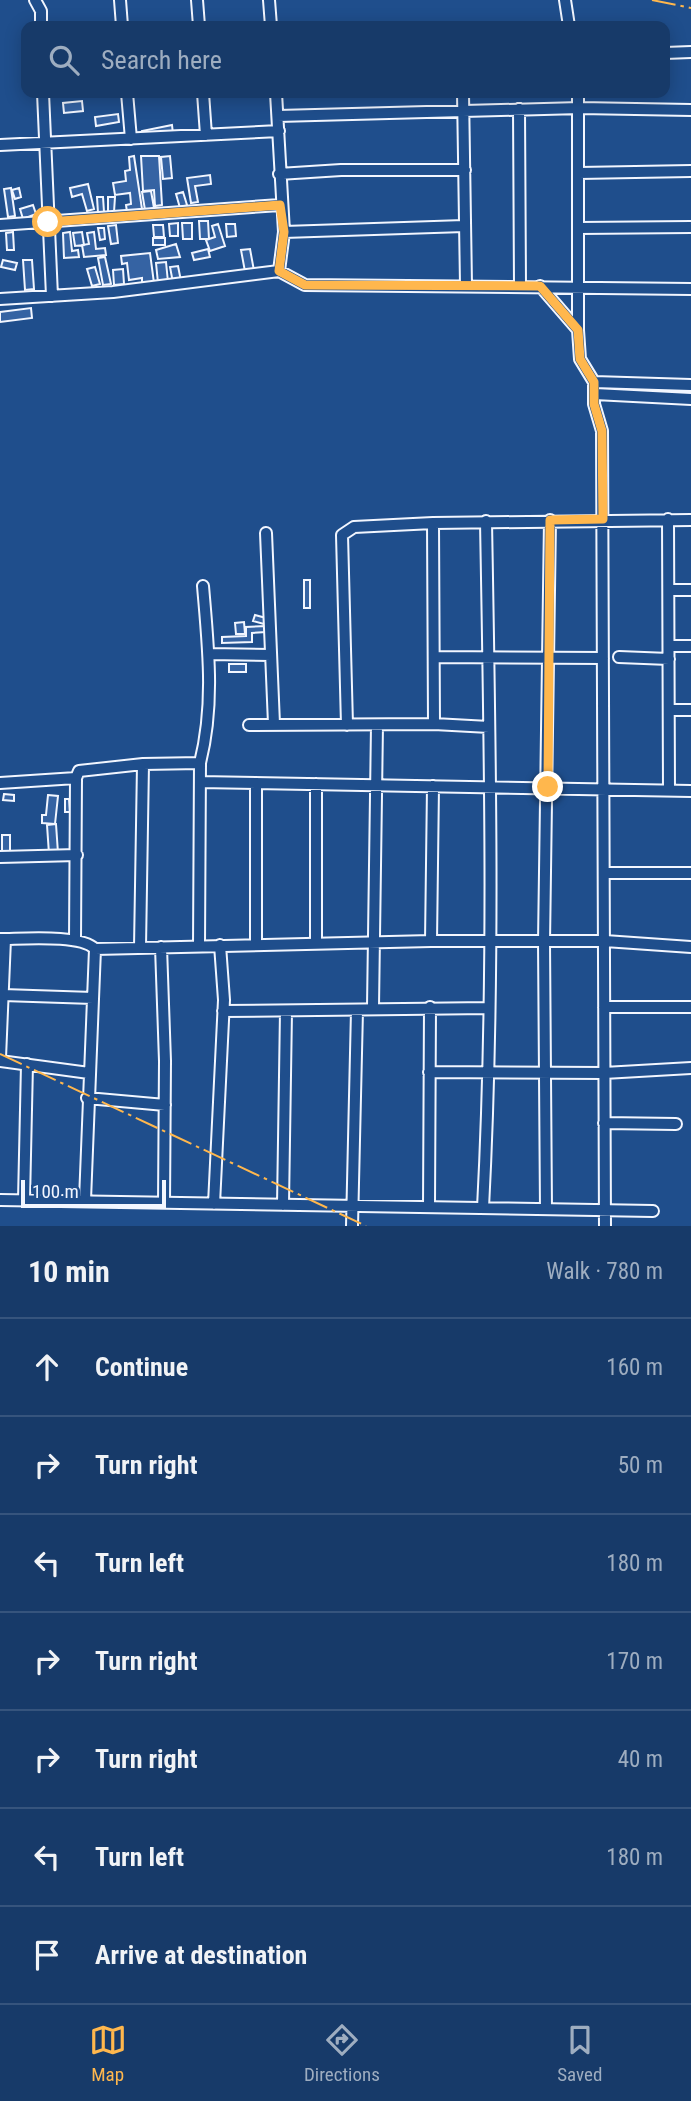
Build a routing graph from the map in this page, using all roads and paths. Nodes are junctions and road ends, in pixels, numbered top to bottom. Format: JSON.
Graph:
{"nodes":[{"id":1,"x":35,"y":0,"type":"edge"},
{"id":2,"x":120,"y":0,"type":"edge"},
{"id":3,"x":197,"y":0,"type":"edge"},
{"id":4,"x":269,"y":0,"type":"edge"},
{"id":5,"x":565,"y":0,"type":"edge"},
{"id":6,"x":41,"y":21,"type":"edge"},
{"id":7,"x":122,"y":21,"type":"edge"},
{"id":8,"x":199,"y":21,"type":"edge"},
{"id":9,"x":271,"y":21,"type":"edge"},
{"id":10,"x":568,"y":21,"type":"edge"},
{"id":11,"x":670,"y":52,"type":"edge"},
{"id":12,"x":691,"y":52,"type":"edge"},
{"id":13,"x":43,"y":98,"type":"edge"},
{"id":14,"x":128,"y":98,"type":"edge"},
{"id":15,"x":203,"y":98,"type":"edge"},
{"id":16,"x":276,"y":98,"type":"edge"},
{"id":17,"x":464,"y":98,"type":"edge"},
{"id":18,"x":579,"y":98,"type":"edge"},
{"id":19,"x":580,"y":107,"type":"junction"},
{"id":20,"x":519,"y":109,"type":"junction"},
{"id":21,"x":691,"y":110,"type":"edge"},
{"id":22,"x":465,"y":111,"type":"junction"},
{"id":23,"x":278,"y":116,"type":"junction"},
{"id":24,"x":279,"y":131,"type":"junction"},
{"id":25,"x":206,"y":135,"type":"junction"},
{"id":26,"x":131,"y":139,"type":"junction"},
{"id":27,"x":44,"y":143,"type":"junction"},
{"id":28,"x":0,"y":145,"type":"edge"},
{"id":29,"x":464,"y":170,"type":"junction"},
{"id":30,"x":691,"y":171,"type":"edge"},
{"id":31,"x":579,"y":173,"type":"junction"},
{"id":32,"x":279,"y":174,"type":"junction"},
{"id":33,"x":280,"y":205,"type":"junction"},
{"id":34,"x":48,"y":222,"type":"junction"},
{"id":35,"x":0,"y":225,"type":"edge"},
{"id":36,"x":464,"y":226,"type":"junction"},
{"id":37,"x":691,"y":227,"type":"edge"},
{"id":38,"x":579,"y":228,"type":"junction"},
{"id":39,"x":284,"y":232,"type":"junction"},
{"id":40,"x":279,"y":271,"type":"junction"},
{"id":41,"x":466,"y":285,"type":"junction"},
{"id":42,"x":520,"y":285,"type":"junction"},
{"id":43,"x":540,"y":286,"type":"junction"},
{"id":44,"x":579,"y":287,"type":"junction"},
{"id":45,"x":691,"y":289,"type":"edge"},
{"id":46,"x":52,"y":296,"type":"junction"},
{"id":47,"x":0,"y":299,"type":"edge"},
{"id":48,"x":578,"y":330,"type":"junction"},
{"id":49,"x":691,"y":385,"type":"edge"},
{"id":50,"x":594,"y":388,"type":"junction"},
{"id":51,"x":691,"y":399,"type":"edge"},
{"id":52,"x":603,"y":519,"type":"junction"},
{"id":53,"x":668,"y":519,"type":"junction"},
{"id":54,"x":550,"y":520,"type":"junction"},
{"id":55,"x":691,"y":520,"type":"edge"},
{"id":56,"x":486,"y":521,"type":"junction"},
{"id":57,"x":433,"y":523,"type":"junction"},
{"id":58,"x":266,"y":533,"type":"dead end"},
{"id":59,"x":203,"y":586,"type":"dead end"},
{"id":60,"x":669,"y":590,"type":"junction"},
{"id":61,"x":691,"y":590,"type":"edge"},
{"id":62,"x":669,"y":646,"type":"junction"},
{"id":63,"x":691,"y":646,"type":"edge"},
{"id":64,"x":209,"y":654,"type":"junction"},
{"id":65,"x":271,"y":655,"type":"junction"},
{"id":66,"x":434,"y":657,"type":"junction"},
{"id":67,"x":489,"y":657,"type":"junction"},
{"id":68,"x":620,"y":657,"type":"dead end"},
{"id":69,"x":550,"y":658,"type":"junction"},
{"id":70,"x":603,"y":658,"type":"junction"},
{"id":71,"x":669,"y":659,"type":"junction"},
{"id":72,"x":669,"y":710,"type":"junction"},
{"id":73,"x":691,"y":710,"type":"edge"},
{"id":74,"x":274,"y":724,"type":"junction"},
{"id":75,"x":347,"y":724,"type":"junction"},
{"id":76,"x":377,"y":724,"type":"junction"},
{"id":77,"x":434,"y":724,"type":"junction"},
{"id":78,"x":249,"y":725,"type":"dead end"},
{"id":79,"x":489,"y":727,"type":"junction"},
{"id":80,"x":200,"y":763,"type":"junction"},
{"id":81,"x":143,"y":764,"type":"junction"},
{"id":82,"x":76,"y":778,"type":"junction"},
{"id":83,"x":200,"y":782,"type":"junction"},
{"id":84,"x":0,"y":783,"type":"edge"},
{"id":85,"x":256,"y":783,"type":"junction"},
{"id":86,"x":316,"y":784,"type":"junction"},
{"id":87,"x":377,"y":785,"type":"junction"},
{"id":88,"x":433,"y":786,"type":"junction"},
{"id":89,"x":548,"y":787,"type":"junction"},
{"id":90,"x":491,"y":788,"type":"junction"},
{"id":91,"x":603,"y":788,"type":"junction"},
{"id":92,"x":669,"y":790,"type":"junction"},
{"id":93,"x":691,"y":791,"type":"edge"},
{"id":94,"x":77,"y":855,"type":"junction"},
{"id":95,"x":0,"y":857,"type":"edge"},
{"id":96,"x":604,"y":873,"type":"junction"},
{"id":97,"x":691,"y":873,"type":"edge"},
{"id":98,"x":2,"y":939,"type":"edge"},
{"id":99,"x":75,"y":940,"type":"junction"},
{"id":100,"x":431,"y":941,"type":"junction"},
{"id":101,"x":605,"y":941,"type":"junction"},
{"id":102,"x":489,"y":942,"type":"junction"},
{"id":103,"x":544,"y":942,"type":"junction"},
{"id":104,"x":257,"y":943,"type":"junction"},
{"id":105,"x":316,"y":943,"type":"junction"},
{"id":106,"x":373,"y":943,"type":"junction"},
{"id":107,"x":220,"y":945,"type":"junction"},
{"id":108,"x":199,"y":946,"type":"junction"},
{"id":109,"x":140,"y":947,"type":"junction"},
{"id":110,"x":161,"y":947,"type":"junction"},
{"id":111,"x":691,"y":947,"type":"edge"},
{"id":112,"x":95,"y":950,"type":"junction"},
{"id":113,"x":3,"y":995,"type":"junction"},
{"id":114,"x":93,"y":998,"type":"junction"},
{"id":115,"x":373,"y":1007,"type":"junction"},
{"id":116,"x":430,"y":1007,"type":"junction"},
{"id":117,"x":604,"y":1007,"type":"junction"},
{"id":118,"x":691,"y":1007,"type":"edge"},
{"id":119,"x":489,"y":1008,"type":"junction"},
{"id":120,"x":357,"y":1010,"type":"junction"},
{"id":121,"x":286,"y":1011,"type":"junction"},
{"id":122,"x":223,"y":1012,"type":"junction"},
{"id":123,"x":0,"y":1059,"type":"edge"},
{"id":124,"x":27,"y":1064,"type":"junction"},
{"id":125,"x":691,"y":1069,"type":"edge"},
{"id":126,"x":429,"y":1072,"type":"junction"},
{"id":127,"x":490,"y":1072,"type":"junction"},
{"id":128,"x":89,"y":1073,"type":"junction"},
{"id":129,"x":547,"y":1073,"type":"junction"},
{"id":130,"x":604,"y":1073,"type":"junction"},
{"id":131,"x":88,"y":1098,"type":"junction"},
{"id":132,"x":164,"y":1105,"type":"junction"},
{"id":133,"x":604,"y":1123,"type":"junction"},
{"id":134,"x":676,"y":1124,"type":"dead end"},
{"id":135,"x":0,"y":1200,"type":"edge"},
{"id":136,"x":24,"y":1200,"type":"junction"},
{"id":137,"x":85,"y":1200,"type":"junction"},
{"id":138,"x":164,"y":1203,"type":"junction"},
{"id":139,"x":214,"y":1203,"type":"junction"},
{"id":140,"x":283,"y":1205,"type":"junction"},
{"id":141,"x":351,"y":1206,"type":"junction"},
{"id":142,"x":429,"y":1207,"type":"junction"},
{"id":143,"x":483,"y":1208,"type":"junction"},
{"id":144,"x":546,"y":1209,"type":"junction"},
{"id":145,"x":604,"y":1210,"type":"junction"},
{"id":146,"x":653,"y":1211,"type":"dead end"},
{"id":147,"x":352,"y":1226,"type":"edge"},
{"id":148,"x":604,"y":1226,"type":"edge"}],
"edges":[{"from":1,"to":6,"type":"street"},
{"from":2,"to":7,"type":"street"},
{"from":3,"to":8,"type":"street"},
{"from":4,"to":9,"type":"street"},
{"from":5,"to":10,"type":"street"},
{"from":11,"to":12,"type":"street"},
{"from":13,"to":27,"type":"street"},
{"from":14,"to":26,"type":"street"},
{"from":15,"to":25,"type":"street"},
{"from":16,"to":23,"type":"street"},
{"from":17,"to":22,"type":"street"},
{"from":18,"to":19,"type":"street"},
{"from":19,"to":20,"type":"street"},
{"from":19,"to":21,"type":"street"},
{"from":19,"to":31,"type":"street"},
{"from":20,"to":22,"type":"street"},
{"from":20,"to":42,"type":"street"},
{"from":22,"to":23,"type":"street"},
{"from":22,"to":29,"type":"street"},
{"from":23,"to":24,"type":"street"},
{"from":24,"to":25,"type":"street"},
{"from":24,"to":32,"type":"street"},
{"from":25,"to":26,"type":"street"},
{"from":26,"to":27,"type":"street"},
{"from":27,"to":28,"type":"street"},
{"from":27,"to":34,"type":"street"},
{"from":29,"to":32,"type":"street"},
{"from":29,"to":36,"type":"street"},
{"from":30,"to":31,"type":"street"},
{"from":31,"to":38,"type":"street"},
{"from":32,"to":33,"type":"street"},
{"from":33,"to":34,"type":"street"},
{"from":33,"to":39,"type":"street"},
{"from":34,"to":35,"type":"street"},
{"from":34,"to":46,"type":"street"},
{"from":36,"to":39,"type":"street"},
{"from":36,"to":41,"type":"street"},
{"from":37,"to":38,"type":"street"},
{"from":38,"to":44,"type":"street"},
{"from":39,"to":40,"type":"street"},
{"from":40,"to":41,"type":"street"},
{"from":40,"to":46,"type":"street"},
{"from":41,"to":42,"type":"street"},
{"from":42,"to":43,"type":"street"},
{"from":43,"to":44,"type":"street"},
{"from":43,"to":48,"type":"street"},
{"from":44,"to":45,"type":"street"},
{"from":44,"to":48,"type":"street"},
{"from":46,"to":47,"type":"street"},
{"from":48,"to":50,"type":"street"},
{"from":49,"to":50,"type":"street"},
{"from":50,"to":51,"type":"street"},
{"from":50,"to":52,"type":"street"},
{"from":52,"to":53,"type":"street"},
{"from":52,"to":54,"type":"street"},
{"from":52,"to":70,"type":"street"},
{"from":53,"to":55,"type":"street"},
{"from":53,"to":60,"type":"street"},
{"from":54,"to":56,"type":"street"},
{"from":54,"to":69,"type":"street"},
{"from":56,"to":57,"type":"street"},
{"from":56,"to":67,"type":"street"},
{"from":57,"to":66,"type":"street"},
{"from":57,"to":75,"type":"street"},
{"from":58,"to":65,"type":"street"},
{"from":59,"to":64,"type":"street"},
{"from":60,"to":61,"type":"street"},
{"from":60,"to":62,"type":"street"},
{"from":62,"to":63,"type":"street"},
{"from":62,"to":71,"type":"street"},
{"from":64,"to":65,"type":"street"},
{"from":64,"to":80,"type":"street"},
{"from":65,"to":74,"type":"street"},
{"from":66,"to":67,"type":"street"},
{"from":66,"to":77,"type":"street"},
{"from":67,"to":69,"type":"street"},
{"from":67,"to":79,"type":"street"},
{"from":68,"to":71,"type":"street"},
{"from":69,"to":70,"type":"street"},
{"from":69,"to":89,"type":"street"},
{"from":70,"to":91,"type":"street"},
{"from":71,"to":72,"type":"street"},
{"from":72,"to":73,"type":"street"},
{"from":72,"to":92,"type":"street"},
{"from":74,"to":75,"type":"street"},
{"from":74,"to":78,"type":"street"},
{"from":75,"to":76,"type":"street"},
{"from":76,"to":77,"type":"street"},
{"from":76,"to":87,"type":"street"},
{"from":77,"to":79,"type":"street"},
{"from":79,"to":90,"type":"street"},
{"from":80,"to":81,"type":"street"},
{"from":80,"to":83,"type":"street"},
{"from":81,"to":82,"type":"street"},
{"from":81,"to":109,"type":"street"},
{"from":82,"to":84,"type":"street"},
{"from":82,"to":94,"type":"street"},
{"from":83,"to":85,"type":"street"},
{"from":83,"to":108,"type":"street"},
{"from":85,"to":86,"type":"street"},
{"from":85,"to":104,"type":"street"},
{"from":86,"to":87,"type":"street"},
{"from":86,"to":105,"type":"street"},
{"from":87,"to":88,"type":"street"},
{"from":87,"to":106,"type":"street"},
{"from":88,"to":90,"type":"street"},
{"from":88,"to":100,"type":"street"},
{"from":89,"to":90,"type":"street"},
{"from":89,"to":91,"type":"street"},
{"from":89,"to":103,"type":"street"},
{"from":90,"to":102,"type":"street"},
{"from":91,"to":92,"type":"street"},
{"from":91,"to":96,"type":"street"},
{"from":92,"to":93,"type":"street"},
{"from":94,"to":95,"type":"street"},
{"from":94,"to":99,"type":"street"},
{"from":96,"to":97,"type":"street"},
{"from":96,"to":101,"type":"street"},
{"from":98,"to":99,"type":"street"},
{"from":98,"to":113,"type":"street"},
{"from":99,"to":112,"type":"street"},
{"from":100,"to":102,"type":"street"},
{"from":100,"to":106,"type":"street"},
{"from":101,"to":103,"type":"street"},
{"from":101,"to":111,"type":"street"},
{"from":101,"to":117,"type":"street"},
{"from":102,"to":103,"type":"street"},
{"from":102,"to":119,"type":"street"},
{"from":103,"to":129,"type":"street"},
{"from":104,"to":105,"type":"street"},
{"from":104,"to":107,"type":"street"},
{"from":105,"to":106,"type":"street"},
{"from":106,"to":115,"type":"street"},
{"from":107,"to":108,"type":"street"},
{"from":107,"to":122,"type":"street"},
{"from":108,"to":110,"type":"street"},
{"from":109,"to":110,"type":"street"},
{"from":109,"to":112,"type":"street"},
{"from":110,"to":132,"type":"street"},
{"from":112,"to":114,"type":"street"},
{"from":113,"to":114,"type":"street"},
{"from":113,"to":123,"type":"street"},
{"from":114,"to":128,"type":"street"},
{"from":115,"to":116,"type":"street"},
{"from":115,"to":120,"type":"street"},
{"from":116,"to":119,"type":"street"},
{"from":116,"to":126,"type":"street"},
{"from":117,"to":118,"type":"street"},
{"from":117,"to":130,"type":"street"},
{"from":119,"to":127,"type":"street"},
{"from":120,"to":121,"type":"street"},
{"from":120,"to":141,"type":"street"},
{"from":121,"to":122,"type":"street"},
{"from":121,"to":140,"type":"street"},
{"from":122,"to":139,"type":"street"},
{"from":123,"to":124,"type":"street"},
{"from":124,"to":128,"type":"street"},
{"from":124,"to":136,"type":"street"},
{"from":125,"to":130,"type":"street"},
{"from":126,"to":127,"type":"street"},
{"from":126,"to":142,"type":"street"},
{"from":127,"to":129,"type":"street"},
{"from":127,"to":143,"type":"street"},
{"from":128,"to":131,"type":"street"},
{"from":129,"to":130,"type":"street"},
{"from":129,"to":144,"type":"street"},
{"from":130,"to":133,"type":"street"},
{"from":131,"to":132,"type":"street"},
{"from":131,"to":137,"type":"street"},
{"from":132,"to":138,"type":"street"},
{"from":133,"to":134,"type":"street"},
{"from":133,"to":145,"type":"street"},
{"from":135,"to":136,"type":"street"},
{"from":136,"to":137,"type":"street"},
{"from":137,"to":138,"type":"street"},
{"from":138,"to":139,"type":"street"},
{"from":139,"to":140,"type":"street"},
{"from":140,"to":141,"type":"street"},
{"from":141,"to":142,"type":"street"},
{"from":141,"to":147,"type":"street"},
{"from":142,"to":143,"type":"street"},
{"from":143,"to":144,"type":"street"},
{"from":144,"to":145,"type":"street"},
{"from":145,"to":146,"type":"street"},
{"from":145,"to":148,"type":"street"}]}
